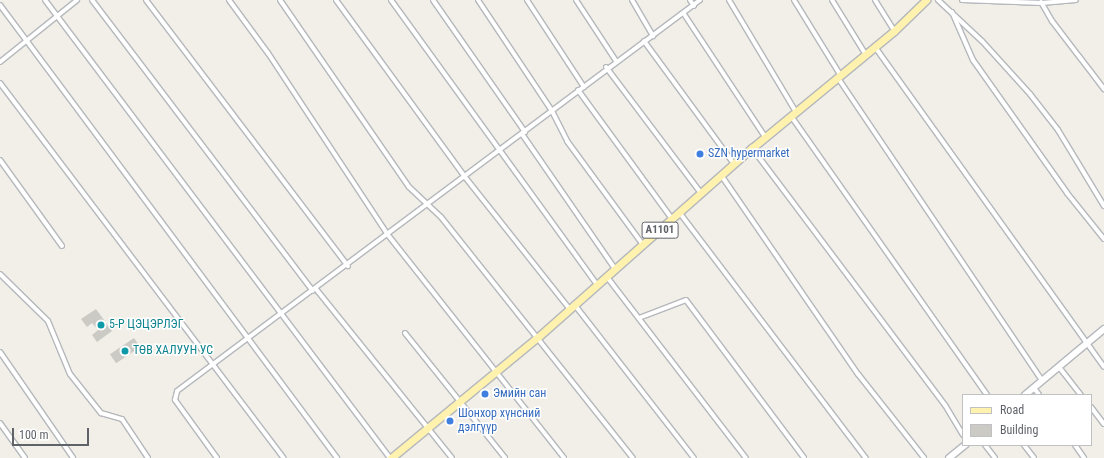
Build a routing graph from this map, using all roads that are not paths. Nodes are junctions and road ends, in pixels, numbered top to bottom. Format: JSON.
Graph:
{"nodes":[{"id":1,"x":45,"y":0,"type":"edge"},
{"id":2,"x":77,"y":0,"type":"edge"},
{"id":3,"x":92,"y":0,"type":"edge"},
{"id":4,"x":146,"y":0,"type":"edge"},
{"id":5,"x":229,"y":0,"type":"edge"},
{"id":6,"x":280,"y":0,"type":"edge"},
{"id":7,"x":336,"y":0,"type":"edge"},
{"id":8,"x":391,"y":0,"type":"edge"},
{"id":9,"x":433,"y":0,"type":"edge"},
{"id":10,"x":478,"y":0,"type":"edge"},
{"id":11,"x":527,"y":0,"type":"edge"},
{"id":12,"x":576,"y":0,"type":"edge"},
{"id":13,"x":632,"y":0,"type":"edge"},
{"id":14,"x":690,"y":0,"type":"edge"},
{"id":15,"x":700,"y":0,"type":"edge"},
{"id":16,"x":728,"y":0,"type":"edge"},
{"id":17,"x":794,"y":0,"type":"edge"},
{"id":18,"x":832,"y":0,"type":"edge"},
{"id":19,"x":875,"y":0,"type":"edge"},
{"id":20,"x":926,"y":0,"type":"edge"},
{"id":21,"x":938,"y":0,"type":"edge"},
{"id":22,"x":962,"y":0,"type":"edge"},
{"id":23,"x":1076,"y":0,"type":"edge"},
{"id":24,"x":1041,"y":1,"type":"edge"},
{"id":25,"x":0,"y":5,"type":"edge"},
{"id":26,"x":694,"y":6,"type":"junction"},
{"id":27,"x":952,"y":12,"type":"junction"},
{"id":28,"x":684,"y":14,"type":"junction"},
{"id":29,"x":55,"y":15,"type":"junction"},
{"id":30,"x":894,"y":31,"type":"junction"},
{"id":31,"x":653,"y":36,"type":"junction"},
{"id":32,"x":27,"y":39,"type":"junction"},
{"id":33,"x":644,"y":41,"type":"junction"},
{"id":34,"x":875,"y":47,"type":"junction"},
{"id":35,"x":866,"y":55,"type":"junction"},
{"id":36,"x":616,"y":60,"type":"junction"},
{"id":37,"x":0,"y":62,"type":"edge"},
{"id":38,"x":606,"y":68,"type":"junction"},
{"id":39,"x":840,"y":77,"type":"junction"},
{"id":40,"x":0,"y":84,"type":"edge"},
{"id":41,"x":584,"y":87,"type":"junction"},
{"id":42,"x":1104,"y":89,"type":"edge"},
{"id":43,"x":578,"y":90,"type":"junction"},
{"id":44,"x":552,"y":111,"type":"junction"},
{"id":45,"x":793,"y":114,"type":"junction"},
{"id":46,"x":523,"y":133,"type":"junction"},
{"id":47,"x":765,"y":137,"type":"junction"},
{"id":48,"x":752,"y":148,"type":"junction"},
{"id":49,"x":500,"y":150,"type":"junction"},
{"id":50,"x":0,"y":160,"type":"edge"},
{"id":51,"x":734,"y":164,"type":"junction"},
{"id":52,"x":721,"y":175,"type":"junction"},
{"id":53,"x":465,"y":177,"type":"junction"},
{"id":54,"x":701,"y":193,"type":"junction"},
{"id":55,"x":426,"y":205,"type":"junction"},
{"id":56,"x":1104,"y":206,"type":"edge"},
{"id":57,"x":679,"y":212,"type":"junction"},
{"id":58,"x":672,"y":219,"type":"junction"},
{"id":59,"x":388,"y":235,"type":"junction"},
{"id":60,"x":1104,"y":239,"type":"edge"},
{"id":61,"x":62,"y":246,"type":"dead end"},
{"id":62,"x":644,"y":246,"type":"junction"},
{"id":63,"x":348,"y":266,"type":"junction"},
{"id":64,"x":615,"y":269,"type":"junction"},
{"id":65,"x":0,"y":274,"type":"edge"},
{"id":66,"x":607,"y":277,"type":"junction"},
{"id":67,"x":597,"y":285,"type":"junction"},
{"id":68,"x":315,"y":290,"type":"junction"},
{"id":69,"x":572,"y":306,"type":"junction"},
{"id":70,"x":282,"y":314,"type":"junction"},
{"id":71,"x":639,"y":318,"type":"junction"},
{"id":72,"x":1104,"y":329,"type":"edge"},
{"id":73,"x":405,"y":333,"type":"dead end"},
{"id":74,"x":538,"y":337,"type":"junction"},
{"id":75,"x":248,"y":339,"type":"junction"},
{"id":76,"x":1085,"y":344,"type":"junction"},
{"id":77,"x":0,"y":352,"type":"edge"},
{"id":78,"x":213,"y":364,"type":"junction"},
{"id":79,"x":1059,"y":367,"type":"junction"},
{"id":80,"x":1104,"y":368,"type":"edge"},
{"id":81,"x":494,"y":372,"type":"junction"},
{"id":82,"x":1042,"y":381,"type":"junction"},
{"id":83,"x":1034,"y":388,"type":"junction"},
{"id":84,"x":986,"y":394,"type":"edge"},
{"id":85,"x":1026,"y":394,"type":"edge"},
{"id":86,"x":1038,"y":394,"type":"edge"},
{"id":87,"x":1080,"y":394,"type":"edge"},
{"id":88,"x":461,"y":399,"type":"junction"},
{"id":89,"x":1092,"y":408,"type":"edge"},
{"id":90,"x":0,"y":424,"type":"edge"},
{"id":91,"x":1104,"y":424,"type":"edge"},
{"id":92,"x":429,"y":426,"type":"junction"},
{"id":93,"x":962,"y":433,"type":"edge"},
{"id":94,"x":964,"y":446,"type":"edge"},
{"id":95,"x":986,"y":446,"type":"edge"},
{"id":96,"x":1025,"y":446,"type":"edge"},
{"id":97,"x":1076,"y":446,"type":"edge"},
{"id":98,"x":394,"y":457,"type":"edge"},
{"id":99,"x":952,"y":457,"type":"edge"},
{"id":100,"x":25,"y":458,"type":"edge"},
{"id":101,"x":73,"y":458,"type":"edge"},
{"id":102,"x":148,"y":458,"type":"edge"},
{"id":103,"x":217,"y":458,"type":"edge"},
{"id":104,"x":284,"y":458,"type":"edge"},
{"id":105,"x":337,"y":458,"type":"edge"},
{"id":106,"x":452,"y":458,"type":"edge"},
{"id":107,"x":505,"y":458,"type":"edge"},
{"id":108,"x":564,"y":458,"type":"edge"},
{"id":109,"x":634,"y":458,"type":"edge"},
{"id":110,"x":694,"y":458,"type":"edge"},
{"id":111,"x":746,"y":458,"type":"edge"},
{"id":112,"x":804,"y":458,"type":"edge"},
{"id":113,"x":866,"y":458,"type":"edge"},
{"id":114,"x":924,"y":458,"type":"edge"},
{"id":115,"x":995,"y":458,"type":"edge"},
{"id":116,"x":1034,"y":458,"type":"edge"},
{"id":117,"x":1084,"y":458,"type":"edge"}],
"edges":[{"from":1,"to":29,"type":"street"},
{"from":2,"to":29,"type":"street"},
{"from":3,"to":68,"type":"street"},
{"from":4,"to":63,"type":"street"},
{"from":5,"to":59,"type":"street"},
{"from":6,"to":55,"type":"street"},
{"from":7,"to":53,"type":"street"},
{"from":8,"to":49,"type":"street"},
{"from":9,"to":46,"type":"street"},
{"from":10,"to":44,"type":"street"},
{"from":11,"to":41,"type":"street"},
{"from":12,"to":36,"type":"street"},
{"from":13,"to":31,"type":"street"},
{"from":14,"to":26,"type":"street"},
{"from":15,"to":26,"type":"street"},
{"from":16,"to":45,"type":"street"},
{"from":17,"to":39,"type":"street"},
{"from":18,"to":35,"type":"street"},
{"from":19,"to":30,"type":"street"},
{"from":20,"to":30,"type":"main road","number":"A1101"},
{"from":21,"to":27,"type":"street"},
{"from":22,"to":24,"type":"street"},
{"from":23,"to":24,"type":"street"},
{"from":24,"to":42,"type":"street"},
{"from":25,"to":32,"type":"street"},
{"from":26,"to":28,"type":"street"},
{"from":27,"to":56,"type":"street"},
{"from":27,"to":60,"type":"street"},
{"from":28,"to":31,"type":"street"},
{"from":28,"to":47,"type":"street"},
{"from":29,"to":32,"type":"street"},
{"from":29,"to":70,"type":"street"},
{"from":30,"to":34,"type":"main road","number":"A1101"},
{"from":31,"to":33,"type":"street"},
{"from":32,"to":37,"type":"street"},
{"from":32,"to":75,"type":"street"},
{"from":33,"to":36,"type":"street"},
{"from":33,"to":51,"type":"street"},
{"from":34,"to":35,"type":"main road","number":"A1101"},
{"from":34,"to":76,"type":"street"},
{"from":35,"to":39,"type":"main road","number":"A1101"},
{"from":36,"to":38,"type":"street"},
{"from":38,"to":41,"type":"street"},
{"from":38,"to":54,"type":"street"},
{"from":39,"to":45,"type":"main road","number":"A1101"},
{"from":39,"to":82,"type":"street"},
{"from":40,"to":78,"type":"street"},
{"from":41,"to":43,"type":"street"},
{"from":43,"to":44,"type":"street"},
{"from":43,"to":58,"type":"street"},
{"from":44,"to":46,"type":"street"},
{"from":44,"to":62,"type":"street"},
{"from":45,"to":47,"type":"main road","number":"A1101"},
{"from":45,"to":84,"type":"street"},
{"from":46,"to":49,"type":"street"},
{"from":46,"to":64,"type":"street"},
{"from":47,"to":48,"type":"main road","number":"A1101"},
{"from":48,"to":51,"type":"main road","number":"A1101"},
{"from":48,"to":93,"type":"street"},
{"from":49,"to":53,"type":"street"},
{"from":49,"to":67,"type":"street"},
{"from":50,"to":61,"type":"street"},
{"from":51,"to":52,"type":"main road","number":"A1101"},
{"from":52,"to":54,"type":"main road","number":"A1101"},
{"from":52,"to":114,"type":"street"},
{"from":53,"to":55,"type":"street"},
{"from":53,"to":69,"type":"street"},
{"from":54,"to":57,"type":"main road","number":"A1101"},
{"from":55,"to":59,"type":"street"},
{"from":55,"to":74,"type":"street"},
{"from":57,"to":58,"type":"main road","number":"A1101"},
{"from":57,"to":113,"type":"street"},
{"from":58,"to":62,"type":"main road","number":"A1101"},
{"from":59,"to":63,"type":"street"},
{"from":59,"to":81,"type":"street"},
{"from":62,"to":64,"type":"main road","number":"A1101"},
{"from":63,"to":68,"type":"street"},
{"from":64,"to":66,"type":"main road","number":"A1101"},
{"from":65,"to":102,"type":"street"},
{"from":66,"to":67,"type":"main road","number":"A1101"},
{"from":66,"to":71,"type":"street"},
{"from":67,"to":69,"type":"main road","number":"A1101"},
{"from":68,"to":70,"type":"street"},
{"from":68,"to":92,"type":"street"},
{"from":69,"to":74,"type":"main road","number":"A1101"},
{"from":69,"to":110,"type":"street"},
{"from":70,"to":75,"type":"street"},
{"from":70,"to":98,"type":"street"},
{"from":71,"to":111,"type":"street"},
{"from":71,"to":112,"type":"street"},
{"from":72,"to":76,"type":"main road"},
{"from":73,"to":88,"type":"street"},
{"from":74,"to":81,"type":"main road","number":"A1101"},
{"from":74,"to":109,"type":"street"},
{"from":75,"to":78,"type":"street"},
{"from":75,"to":105,"type":"street"},
{"from":76,"to":79,"type":"main road"},
{"from":76,"to":80,"type":"street"},
{"from":77,"to":101,"type":"street"},
{"from":78,"to":103,"type":"street"},
{"from":78,"to":104,"type":"street"},
{"from":79,"to":82,"type":"main road"},
{"from":79,"to":87,"type":"street"},
{"from":81,"to":88,"type":"main road","number":"A1101"},
{"from":81,"to":108,"type":"street"},
{"from":82,"to":83,"type":"main road"},
{"from":83,"to":85,"type":"main road"},
{"from":83,"to":86,"type":"street"},
{"from":88,"to":92,"type":"main road","number":"A1101"},
{"from":88,"to":107,"type":"street"},
{"from":89,"to":91,"type":"street"},
{"from":90,"to":100,"type":"street"},
{"from":92,"to":98,"type":"main road","number":"A1101"},
{"from":92,"to":106,"type":"street"},
{"from":94,"to":99,"type":"main road"},
{"from":95,"to":115,"type":"street"},
{"from":96,"to":116,"type":"street"},
{"from":97,"to":117,"type":"street"}]}
